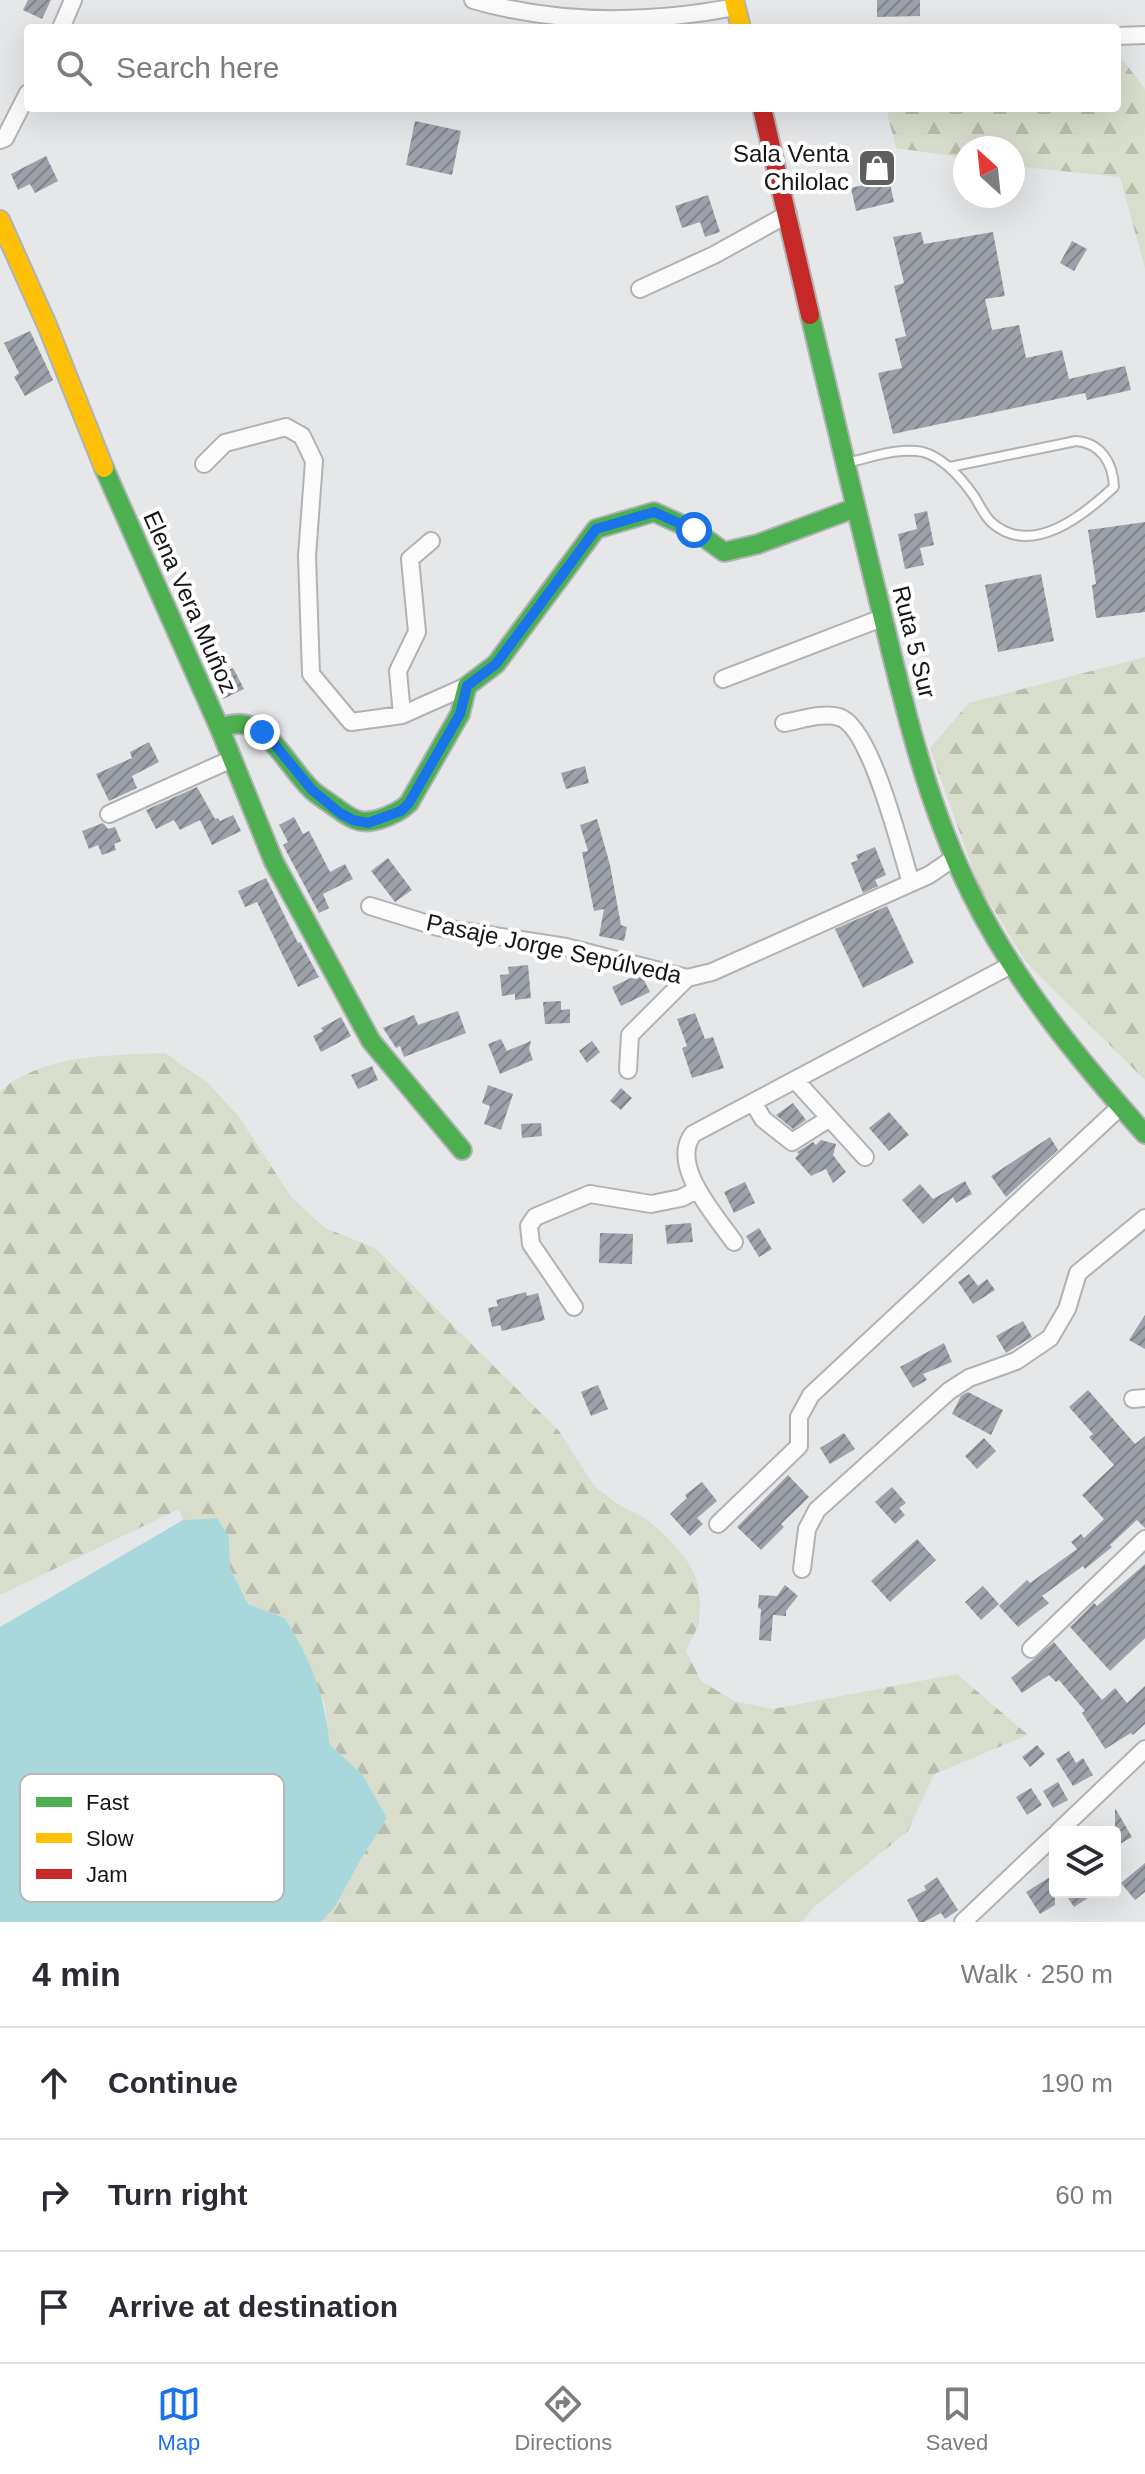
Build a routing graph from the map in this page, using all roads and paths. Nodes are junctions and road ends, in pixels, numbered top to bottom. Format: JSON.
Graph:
{"nodes":[{"id":1,"x":73,"y":0,"type":"edge"},
{"id":2,"x":473,"y":0,"type":"edge"},
{"id":3,"x":735,"y":4,"type":"edge"},
{"id":4,"x":63,"y":24,"type":"edge"},
{"id":5,"x":740,"y":24,"type":"edge"},
{"id":6,"x":1145,"y":35,"type":"edge"},
{"id":7,"x":1121,"y":36,"type":"edge"},
{"id":8,"x":24,"y":101,"type":"edge"},
{"id":9,"x":763,"y":112,"type":"edge"},
{"id":10,"x":0,"y":140,"type":"edge"},
{"id":11,"x":788,"y":214,"type":"junction"},
{"id":12,"x":0,"y":220,"type":"edge"},
{"id":13,"x":640,"y":289,"type":"dead end"},
{"id":14,"x":845,"y":463,"type":"junction"},
{"id":15,"x":204,"y":464,"type":"dead end"},
{"id":16,"x":950,"y":467,"type":"junction"},
{"id":17,"x":855,"y":508,"type":"junction"},
{"id":18,"x":431,"y":541,"type":"dead end"},
{"id":19,"x":882,"y":618,"type":"junction"},
{"id":20,"x":723,"y":679,"type":"dead end"},
{"id":21,"x":467,"y":686,"type":"junction"},
{"id":22,"x":402,"y":715,"type":"junction"},
{"id":23,"x":784,"y":723,"type":"dead end"},
{"id":24,"x":220,"y":729,"type":"junction"},
{"id":25,"x":232,"y":759,"type":"junction"},
{"id":26,"x":109,"y":814,"type":"dead end"},
{"id":27,"x":954,"y":858,"type":"junction"},
{"id":28,"x":911,"y":883,"type":"junction"},
{"id":29,"x":370,"y":906,"type":"dead end"},
{"id":30,"x":1013,"y":964,"type":"junction"},
{"id":31,"x":687,"y":978,"type":"junction"},
{"id":32,"x":628,"y":1070,"type":"dead end"},
{"id":33,"x":796,"y":1081,"type":"junction"},
{"id":34,"x":754,"y":1104,"type":"junction"},
{"id":35,"x":1120,"y":1107,"type":"junction"},
{"id":36,"x":830,"y":1118,"type":"junction"},
{"id":37,"x":1145,"y":1134,"type":"edge"},
{"id":38,"x":462,"y":1150,"type":"dead end"},
{"id":39,"x":865,"y":1157,"type":"dead end"},
{"id":40,"x":697,"y":1190,"type":"junction"},
{"id":41,"x":1145,"y":1218,"type":"edge"},
{"id":42,"x":734,"y":1242,"type":"dead end"},
{"id":43,"x":574,"y":1307,"type":"dead end"},
{"id":44,"x":718,"y":1524,"type":"dead end"},
{"id":45,"x":1145,"y":1539,"type":"edge"},
{"id":46,"x":802,"y":1569,"type":"dead end"},
{"id":47,"x":1031,"y":1649,"type":"dead end"},
{"id":48,"x":1145,"y":1749,"type":"edge"},
{"id":49,"x":1064,"y":1826,"type":"edge"},
{"id":50,"x":1049,"y":1841,"type":"edge"},
{"id":51,"x":963,"y":1922,"type":"edge"}],
"edges":[{"from":1,"to":4,"type":"street"},
{"from":2,"to":3,"type":"street"},
{"from":3,"to":5,"type":"main road"},
{"from":6,"to":7,"type":"street"},
{"from":8,"to":10,"type":"street"},
{"from":9,"to":11,"type":"main road","name":"Ruta 5 Sur"},
{"from":11,"to":13,"type":"street"},
{"from":11,"to":14,"type":"main road","name":"Ruta 5 Sur"},
{"from":12,"to":24,"type":"main road","name":"Elena Vera Muñoz"},
{"from":14,"to":16,"type":"lane"},
{"from":14,"to":17,"type":"main road","name":"Ruta 5 Sur"},
{"from":15,"to":22,"type":"street"},
{"from":16,"to":16,"type":"lane"},
{"from":17,"to":19,"type":"main road","name":"Ruta 5 Sur"},
{"from":17,"to":21,"type":"main road"},
{"from":18,"to":22,"type":"street"},
{"from":19,"to":20,"type":"street"},
{"from":19,"to":27,"type":"main road","name":"Ruta 5 Sur"},
{"from":21,"to":22,"type":"street"},
{"from":21,"to":24,"type":"main road"},
{"from":23,"to":28,"type":"street"},
{"from":24,"to":25,"type":"main road","name":"Elena Vera Muñoz"},
{"from":25,"to":26,"type":"street"},
{"from":25,"to":38,"type":"main road","name":"Elena Vera Muñoz"},
{"from":27,"to":28,"type":"street","name":"Pasaje Jorge Sepúlveda"},
{"from":27,"to":30,"type":"main road","name":"Ruta 5 Sur"},
{"from":28,"to":31,"type":"street","name":"Pasaje Jorge Sepúlveda"},
{"from":29,"to":31,"type":"street","name":"Pasaje Jorge Sepúlveda"},
{"from":30,"to":33,"type":"street"},
{"from":30,"to":35,"type":"main road","name":"Ruta 5 Sur"},
{"from":31,"to":32,"type":"street"},
{"from":33,"to":34,"type":"street"},
{"from":33,"to":36,"type":"street"},
{"from":34,"to":36,"type":"street"},
{"from":34,"to":40,"type":"street"},
{"from":35,"to":37,"type":"main road","name":"Ruta 5 Sur"},
{"from":35,"to":44,"type":"street"},
{"from":36,"to":39,"type":"street"},
{"from":40,"to":42,"type":"street"},
{"from":40,"to":43,"type":"street"},
{"from":41,"to":46,"type":"street"},
{"from":45,"to":47,"type":"street"},
{"from":48,"to":49,"type":"street"},
{"from":50,"to":51,"type":"street"}]}
